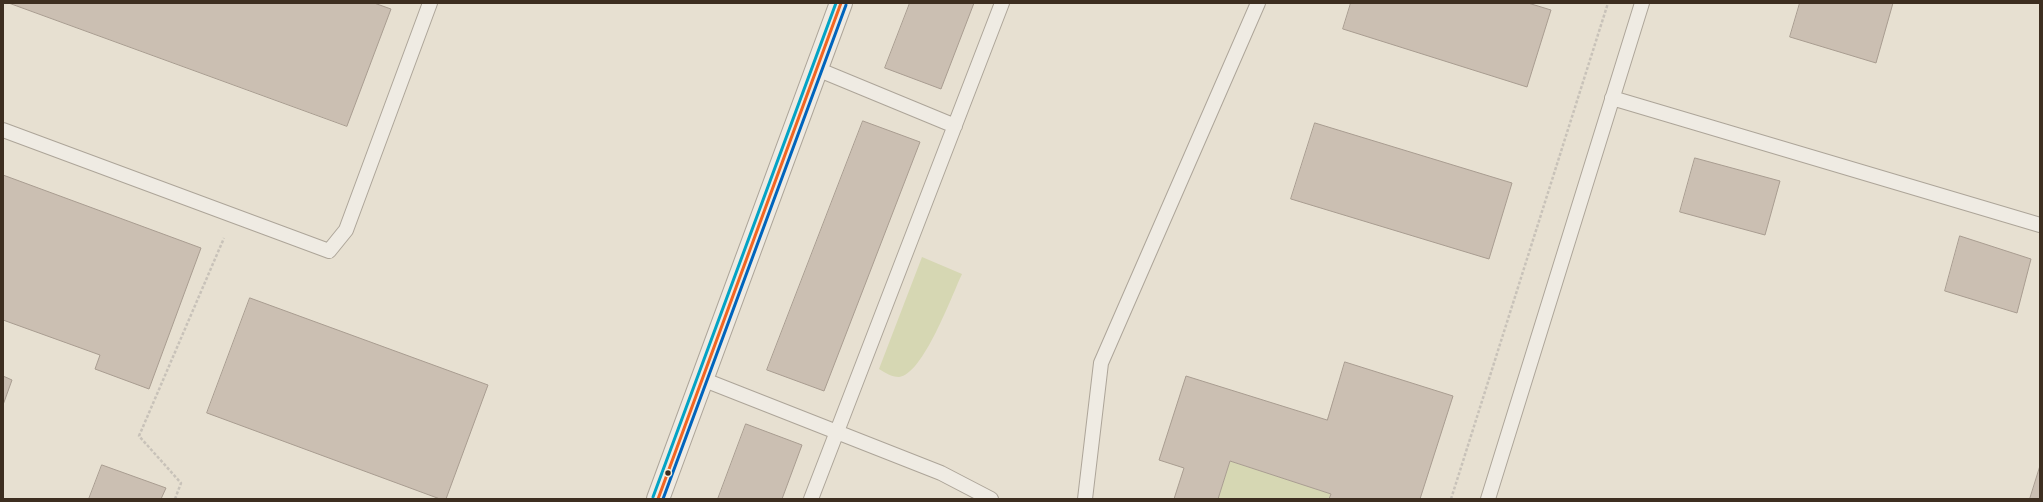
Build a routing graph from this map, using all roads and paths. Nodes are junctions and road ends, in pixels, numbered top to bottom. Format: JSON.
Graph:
{"nodes":[{"id":1,"x":430,"y":3,"type":"edge"},
{"id":2,"x":841,"y":3,"type":"edge"},
{"id":3,"x":1002,"y":3,"type":"edge"},
{"id":4,"x":1258,"y":3,"type":"edge"},
{"id":5,"x":1608,"y":3,"type":"edge"},
{"id":6,"x":1642,"y":3,"type":"edge"},
{"id":7,"x":816,"y":70,"type":"junction"},
{"id":8,"x":1612,"y":98,"type":"junction"},
{"id":9,"x":955,"y":126,"type":"junction"},
{"id":10,"x":3,"y":130,"type":"edge"},
{"id":11,"x":234,"y":216,"type":"junction"},
{"id":12,"x":2040,"y":225,"type":"edge"},
{"id":13,"x":702,"y":379,"type":"junction"},
{"id":14,"x":836,"y":432,"type":"junction"},
{"id":15,"x":175,"y":499,"type":"edge"},
{"id":16,"x":658,"y":499,"type":"edge"},
{"id":17,"x":811,"y":499,"type":"edge"},
{"id":18,"x":991,"y":499,"type":"edge"},
{"id":19,"x":1085,"y":499,"type":"edge"},
{"id":20,"x":1451,"y":499,"type":"edge"},
{"id":21,"x":1488,"y":499,"type":"edge"}],
"edges":[{"from":1,"to":11,"type":"lane"},
{"from":2,"to":7,"type":"street"},
{"from":3,"to":9,"type":"lane"},
{"from":4,"to":19,"type":"lane"},
{"from":5,"to":20,"type":"path"},
{"from":6,"to":8,"type":"lane"},
{"from":7,"to":9,"type":"lane"},
{"from":7,"to":13,"type":"street"},
{"from":8,"to":12,"type":"lane"},
{"from":8,"to":21,"type":"lane"},
{"from":9,"to":14,"type":"lane"},
{"from":10,"to":11,"type":"lane"},
{"from":11,"to":15,"type":"path"},
{"from":13,"to":14,"type":"lane"},
{"from":13,"to":16,"type":"street"},
{"from":14,"to":17,"type":"lane"},
{"from":14,"to":18,"type":"lane"}]}
